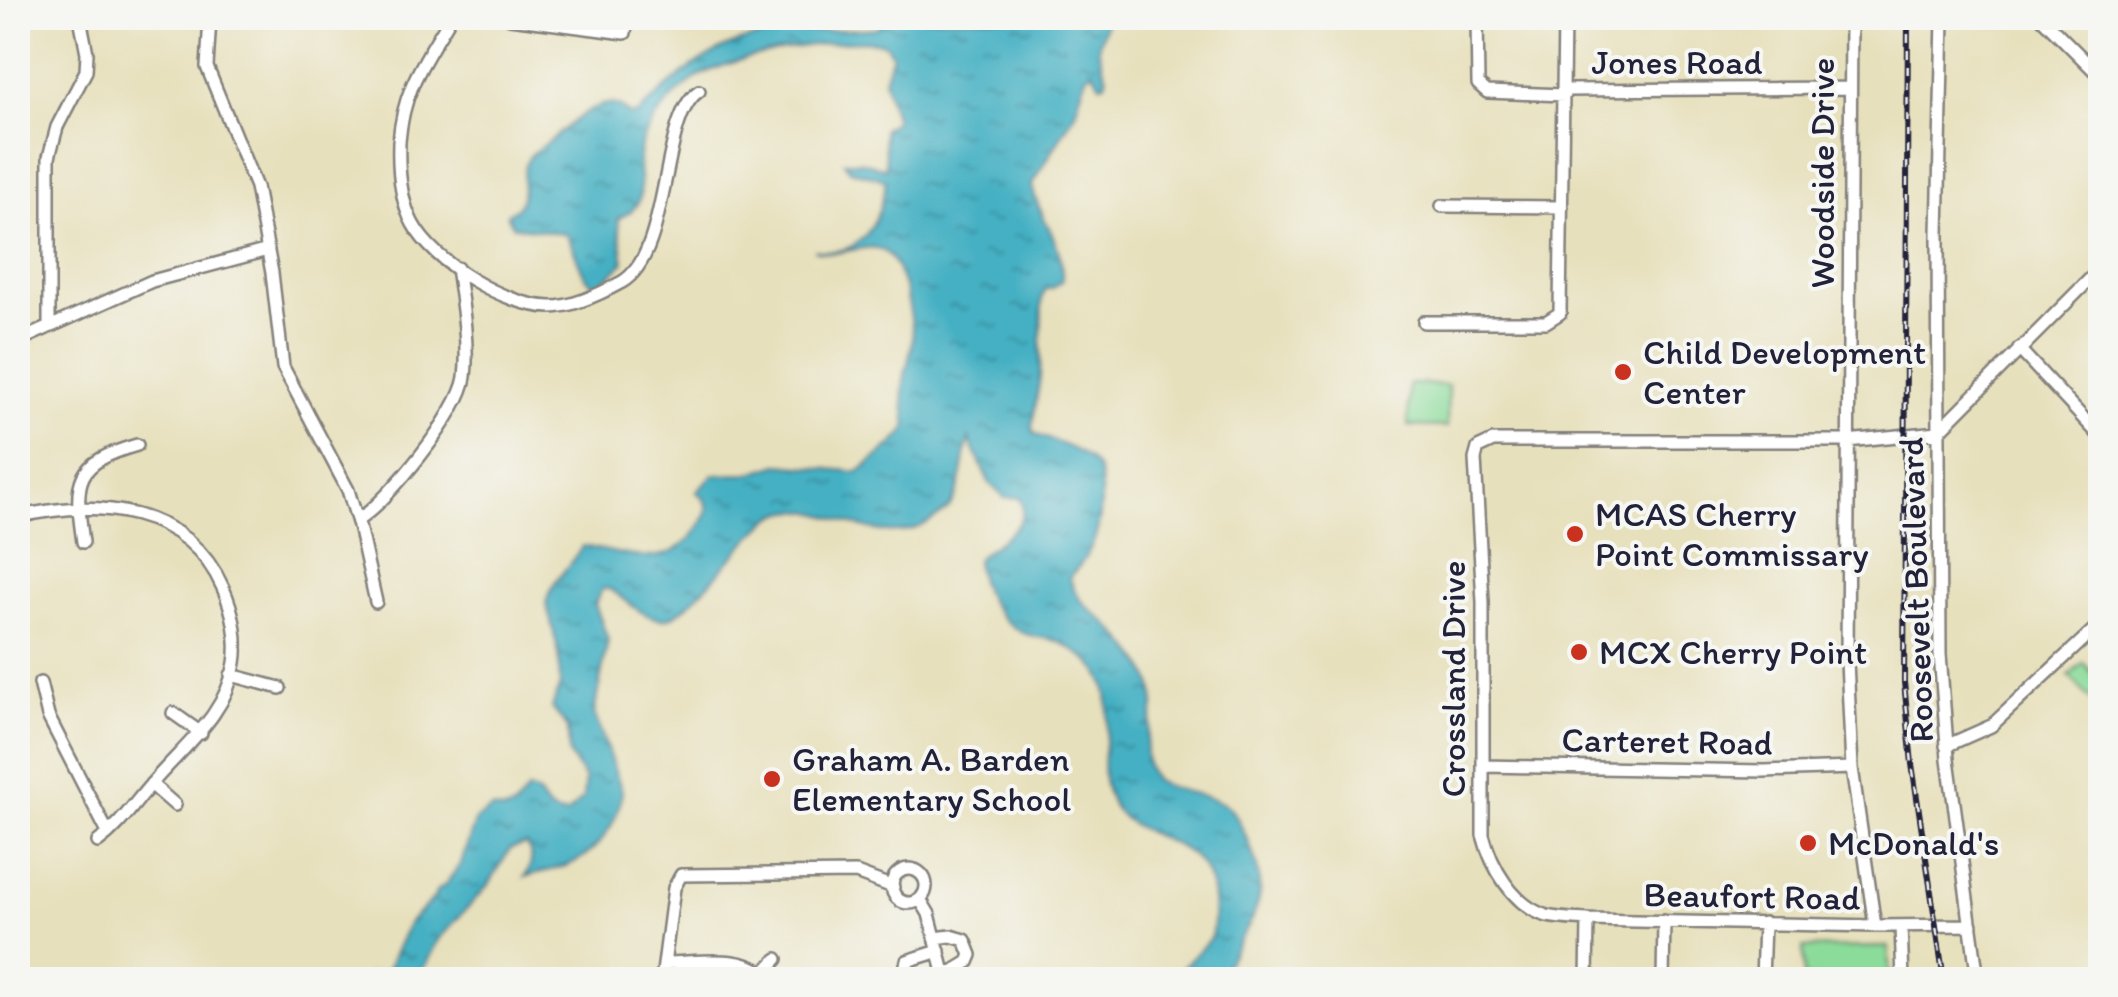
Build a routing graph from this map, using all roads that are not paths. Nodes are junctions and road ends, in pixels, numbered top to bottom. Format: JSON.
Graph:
{"nodes":[{"id":1,"x":80,"y":18,"type":"edge"},
{"id":2,"x":210,"y":18,"type":"edge"},
{"id":3,"x":450,"y":18,"type":"edge"},
{"id":4,"x":510,"y":18,"type":"edge"},
{"id":5,"x":627,"y":18,"type":"edge"},
{"id":6,"x":1477,"y":18,"type":"edge"},
{"id":7,"x":1564,"y":18,"type":"edge"},
{"id":8,"x":1851,"y":18,"type":"edge"},
{"id":9,"x":1943,"y":18,"type":"edge"},
{"id":10,"x":2042,"y":18,"type":"edge"},
{"id":11,"x":2100,"y":76,"type":"edge"},
{"id":12,"x":1850,"y":88,"type":"junction"},
{"id":13,"x":699,"y":91,"type":"dead end"},
{"id":14,"x":1564,"y":93,"type":"junction"},
{"id":15,"x":1442,"y":206,"type":"dead end"},
{"id":16,"x":1562,"y":207,"type":"junction"},
{"id":17,"x":268,"y":250,"type":"junction"},
{"id":18,"x":457,"y":268,"type":"junction"},
{"id":19,"x":2100,"y":269,"type":"edge"},
{"id":20,"x":1424,"y":322,"type":"dead end"},
{"id":21,"x":49,"y":328,"type":"junction"},
{"id":22,"x":18,"y":341,"type":"edge"},
{"id":23,"x":2019,"y":349,"type":"junction"},
{"id":24,"x":1938,"y":432,"type":"junction"},
{"id":25,"x":2100,"y":436,"type":"edge"},
{"id":26,"x":1847,"y":441,"type":"junction"},
{"id":27,"x":136,"y":444,"type":"dead end"},
{"id":28,"x":80,"y":509,"type":"junction"},
{"id":29,"x":18,"y":518,"type":"edge"},
{"id":30,"x":358,"y":520,"type":"junction"},
{"id":31,"x":83,"y":542,"type":"dead end"},
{"id":32,"x":376,"y":602,"type":"dead end"},
{"id":33,"x":2100,"y":624,"type":"edge"},
{"id":34,"x":232,"y":675,"type":"junction"},
{"id":35,"x":40,"y":683,"type":"dead end"},
{"id":36,"x":280,"y":688,"type":"dead end"},
{"id":37,"x":173,"y":713,"type":"dead end"},
{"id":38,"x":201,"y":733,"type":"junction"},
{"id":39,"x":1946,"y":746,"type":"junction"},
{"id":40,"x":1482,"y":766,"type":"junction"},
{"id":41,"x":1852,"y":768,"type":"junction"},
{"id":42,"x":151,"y":784,"type":"junction"},
{"id":43,"x":175,"y":805,"type":"dead end"},
{"id":44,"x":893,"y":888,"type":"junction"},
{"id":45,"x":920,"y":899,"type":"junction"},
{"id":46,"x":1534,"y":910,"type":"joint"},
{"id":47,"x":1588,"y":920,"type":"junction"},
{"id":48,"x":1664,"y":921,"type":"junction"},
{"id":49,"x":1764,"y":923,"type":"junction"},
{"id":50,"x":1971,"y":924,"type":"junction"},
{"id":51,"x":1874,"y":926,"type":"junction"},
{"id":52,"x":1901,"y":926,"type":"junction"},
{"id":53,"x":935,"y":938,"type":"junction"},
{"id":54,"x":939,"y":952,"type":"junction"},
{"id":55,"x":777,"y":958,"type":"dead end"},
{"id":56,"x":666,"y":963,"type":"junction"},
{"id":57,"x":766,"y":976,"type":"edge"},
{"id":58,"x":945,"y":978,"type":"edge"},
{"id":59,"x":662,"y":980,"type":"edge"},
{"id":60,"x":902,"y":980,"type":"edge"},
{"id":61,"x":1587,"y":980,"type":"edge"},
{"id":62,"x":1663,"y":980,"type":"edge"},
{"id":63,"x":1762,"y":980,"type":"edge"},
{"id":64,"x":1904,"y":980,"type":"edge"},
{"id":65,"x":1978,"y":980,"type":"edge"}],
"edges":[{"from":1,"to":21,"type":"street"},
{"from":2,"to":17,"type":"street"},
{"from":3,"to":18,"type":"street"},
{"from":4,"to":5,"type":"street"},
{"from":6,"to":14,"type":"street","name":"Jones Road"},
{"from":7,"to":14,"type":"street"},
{"from":8,"to":12,"type":"street","name":"Woodside Drive"},
{"from":9,"to":24,"type":"street","name":"Roosevelt Boulevard"},
{"from":10,"to":11,"type":"street"},
{"from":12,"to":14,"type":"street","name":"Jones Road"},
{"from":12,"to":26,"type":"street","name":"Woodside Drive"},
{"from":13,"to":18,"type":"street"},
{"from":14,"to":16,"type":"street"},
{"from":15,"to":16,"type":"street"},
{"from":16,"to":20,"type":"street"},
{"from":17,"to":21,"type":"street"},
{"from":17,"to":30,"type":"street"},
{"from":18,"to":30,"type":"street"},
{"from":19,"to":23,"type":"street"},
{"from":21,"to":22,"type":"street"},
{"from":23,"to":24,"type":"street"},
{"from":23,"to":25,"type":"street"},
{"from":24,"to":26,"type":"street"},
{"from":24,"to":39,"type":"street","name":"Roosevelt Boulevard"},
{"from":26,"to":40,"type":"street","name":"Crossland Drive"},
{"from":26,"to":41,"type":"street","name":"Woodside Drive"},
{"from":27,"to":28,"type":"street"},
{"from":28,"to":29,"type":"street"},
{"from":28,"to":31,"type":"street"},
{"from":28,"to":34,"type":"street"},
{"from":30,"to":32,"type":"street"},
{"from":33,"to":39,"type":"street"},
{"from":34,"to":36,"type":"street"},
{"from":34,"to":38,"type":"street"},
{"from":35,"to":42,"type":"street"},
{"from":37,"to":38,"type":"street"},
{"from":38,"to":42,"type":"street"},
{"from":39,"to":50,"type":"street","name":"Roosevelt Boulevard"},
{"from":40,"to":41,"type":"street","name":"Carteret Road"},
{"from":40,"to":46,"type":"street","name":"Crossland Drive"},
{"from":41,"to":51,"type":"street","name":"Woodside Drive"},
{"from":42,"to":43,"type":"street"},
{"from":44,"to":45,"type":"street"},
{"from":44,"to":45,"type":"street"},
{"from":44,"to":56,"type":"street"},
{"from":45,"to":53,"type":"street"},
{"from":46,"to":47,"type":"street","name":"Beaufort Road"},
{"from":47,"to":48,"type":"street","name":"Beaufort Road"},
{"from":47,"to":61,"type":"street"},
{"from":48,"to":49,"type":"street","name":"Beaufort Road"},
{"from":48,"to":62,"type":"street"},
{"from":49,"to":51,"type":"street","name":"Beaufort Road"},
{"from":49,"to":63,"type":"street"},
{"from":50,"to":52,"type":"street","name":"Beaufort Road"},
{"from":50,"to":65,"type":"street","name":"Roosevelt Boulevard"},
{"from":51,"to":52,"type":"street","name":"Beaufort Road"},
{"from":52,"to":64,"type":"street"},
{"from":53,"to":54,"type":"street"},
{"from":53,"to":58,"type":"street"},
{"from":54,"to":58,"type":"street"},
{"from":54,"to":60,"type":"street"},
{"from":55,"to":57,"type":"street"},
{"from":56,"to":57,"type":"street"},
{"from":56,"to":59,"type":"street"}]}
